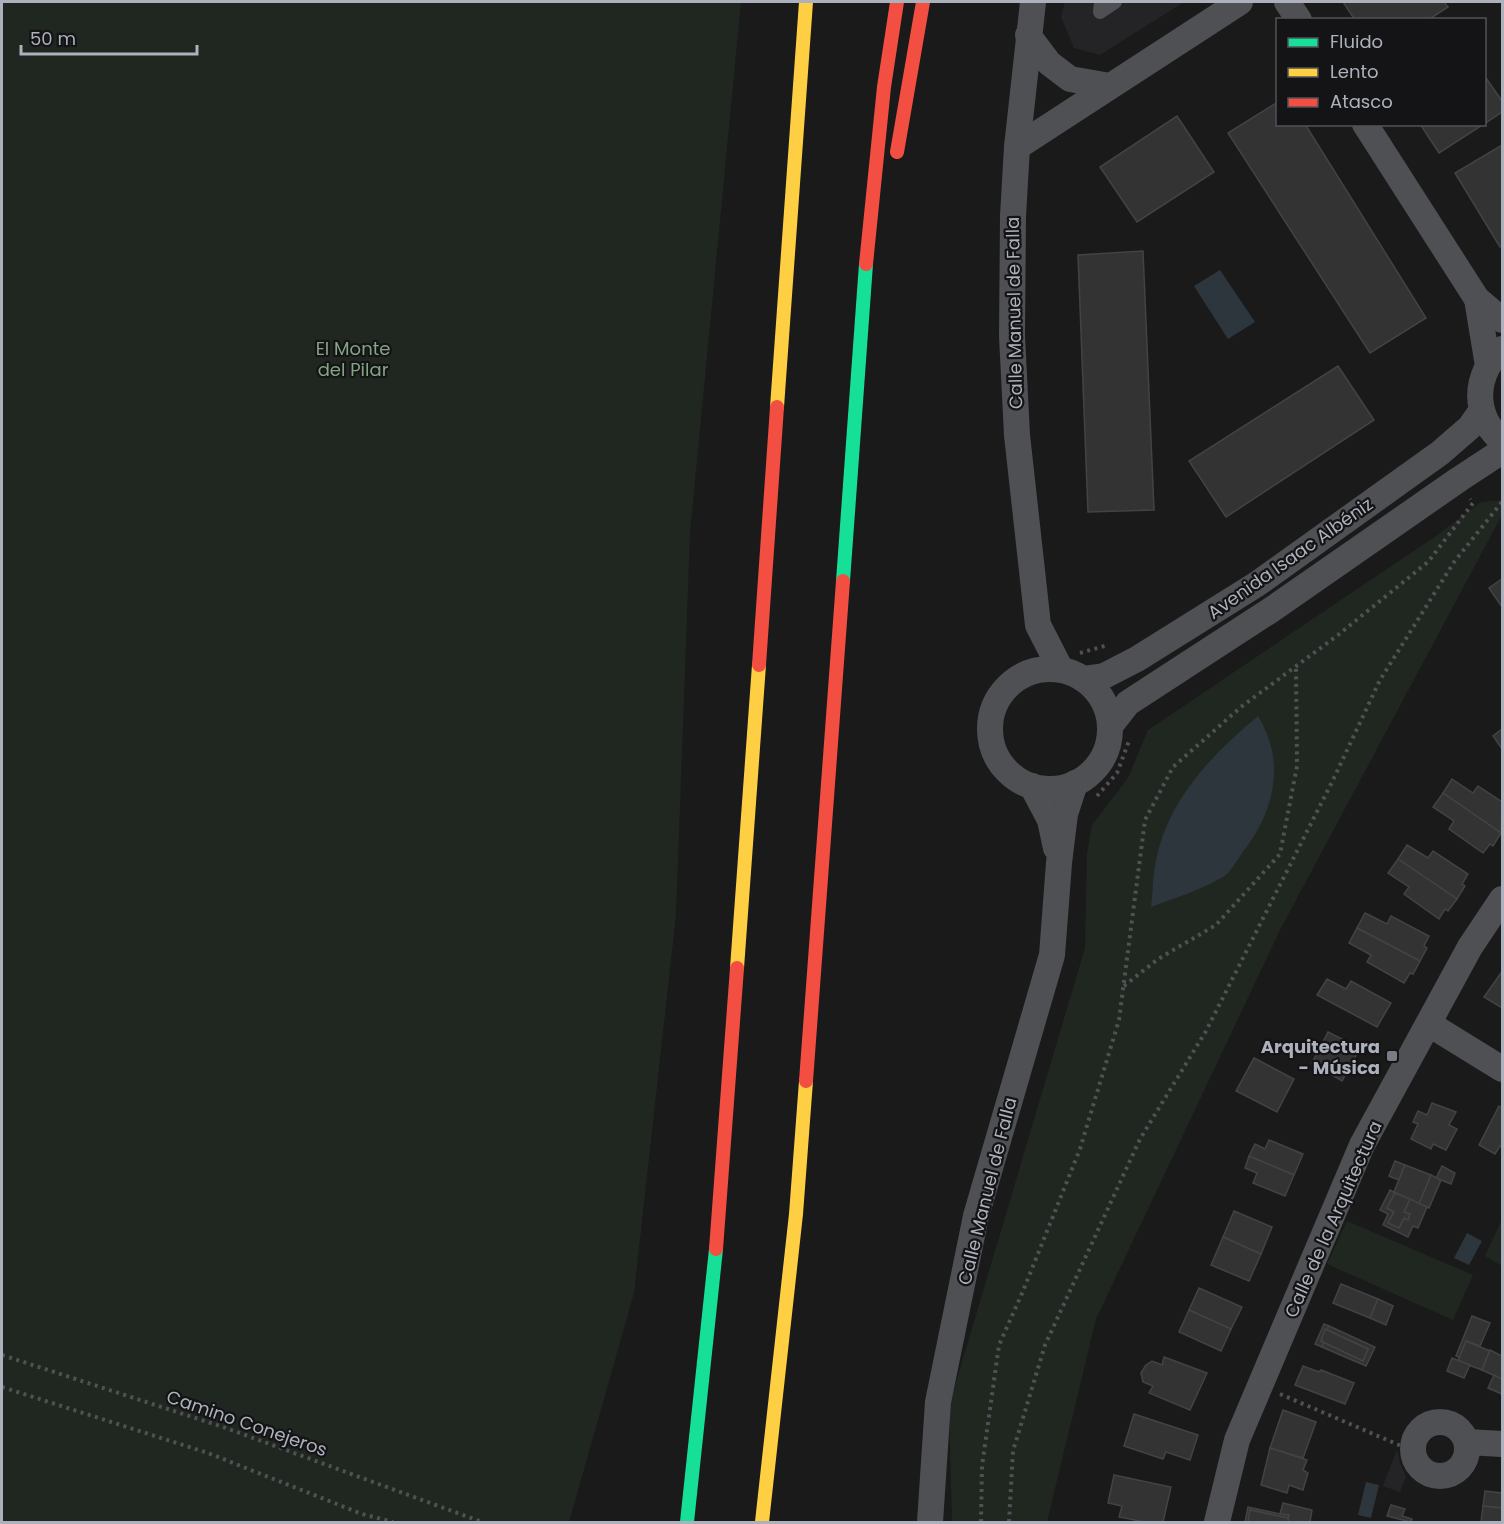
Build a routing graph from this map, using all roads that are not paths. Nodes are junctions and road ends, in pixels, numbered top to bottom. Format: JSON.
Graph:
{"nodes":[{"id":1,"x":806,"y":2,"type":"edge"},
{"id":2,"x":897,"y":2,"type":"edge"},
{"id":3,"x":923,"y":2,"type":"edge"},
{"id":4,"x":1033,"y":2,"type":"edge"},
{"id":5,"x":1101,"y":2,"type":"edge"},
{"id":6,"x":1115,"y":2,"type":"edge"},
{"id":7,"x":1287,"y":2,"type":"edge"},
{"id":8,"x":1236,"y":3,"type":"edge"},
{"id":9,"x":1298,"y":18,"type":"edge"},
{"id":10,"x":1028,"y":35,"type":"junction"},
{"id":11,"x":818,"y":36,"type":"dead end"},
{"id":12,"x":1110,"y":86,"type":"junction"},
{"id":13,"x":1366,"y":126,"type":"edge"},
{"id":14,"x":1017,"y":147,"type":"junction"},
{"id":15,"x":791,"y":208,"type":"junction"},
{"id":16,"x":868,"y":255,"type":"junction"},
{"id":17,"x":1477,"y":299,"type":"junction"},
{"id":18,"x":1503,"y":320,"type":"edge"},
{"id":19,"x":1495,"y":357,"type":"edge"},
{"id":20,"x":1481,"y":411,"type":"junction"},
{"id":21,"x":1503,"y":441,"type":"edge"},
{"id":22,"x":1503,"y":451,"type":"edge"},
{"id":23,"x":1038,"y":625,"type":"junction"},
{"id":24,"x":1072,"y":674,"type":"junction"},
{"id":25,"x":1020,"y":676,"type":"junction"},
{"id":26,"x":1110,"y":726,"type":"junction"},
{"id":27,"x":1075,"y":783,"type":"junction"},
{"id":28,"x":1032,"y":786,"type":"junction"},
{"id":29,"x":1059,"y":863,"type":"junction"},
{"id":30,"x":1503,"y":899,"type":"edge"},
{"id":31,"x":1429,"y":1024,"type":"junction"},
{"id":32,"x":1503,"y":1069,"type":"edge"},
{"id":33,"x":1467,"y":1442,"type":"junction"},
{"id":34,"x":1503,"y":1444,"type":"edge"},
{"id":35,"x":687,"y":1522,"type":"edge"},
{"id":36,"x":762,"y":1522,"type":"edge"},
{"id":37,"x":930,"y":1522,"type":"edge"},
{"id":38,"x":1217,"y":1522,"type":"edge"}],
"edges":[{"from":1,"to":15,"type":"highway"},
{"from":2,"to":16,"type":"highway"},
{"from":3,"to":16,"type":"highway"},
{"from":4,"to":10,"type":"street","name":"Calle Manuel de Falla"},
{"from":5,"to":6,"type":"lane"},
{"from":7,"to":9,"type":"street"},
{"from":8,"to":12,"type":"street"},
{"from":10,"to":12,"type":"street"},
{"from":10,"to":14,"type":"street","name":"Calle Manuel de Falla"},
{"from":11,"to":15,"type":"highway"},
{"from":12,"to":14,"type":"street"},
{"from":13,"to":17,"type":"street"},
{"from":14,"to":23,"type":"street","name":"Calle Manuel de Falla"},
{"from":15,"to":35,"type":"highway"},
{"from":16,"to":36,"type":"highway"},
{"from":17,"to":18,"type":"street"},
{"from":17,"to":19,"type":"street"},
{"from":19,"to":20,"type":"street"},
{"from":20,"to":21,"type":"street"},
{"from":20,"to":24,"type":"street","name":"Avenida Isaac Albéniz"},
{"from":22,"to":26,"type":"street","name":"Avenida Isaac Albéniz"},
{"from":23,"to":24,"type":"street","name":"Calle Manuel de Falla"},
{"from":23,"to":25,"type":"street","name":"Calle Manuel de Falla"},
{"from":24,"to":25,"type":"street"},
{"from":24,"to":26,"type":"street"},
{"from":25,"to":28,"type":"street"},
{"from":26,"to":27,"type":"street"},
{"from":27,"to":28,"type":"street"},
{"from":27,"to":29,"type":"street","name":"Calle Manuel de Falla"},
{"from":28,"to":29,"type":"street","name":"Calle Manuel de Falla"},
{"from":29,"to":37,"type":"street","name":"Calle Manuel de Falla"},
{"from":30,"to":31,"type":"street","name":"Calle de la Arquitectura"},
{"from":31,"to":32,"type":"street"},
{"from":31,"to":38,"type":"street","name":"Calle de la Arquitectura"},
{"from":33,"to":33,"type":"street"},
{"from":33,"to":34,"type":"street"}]}
